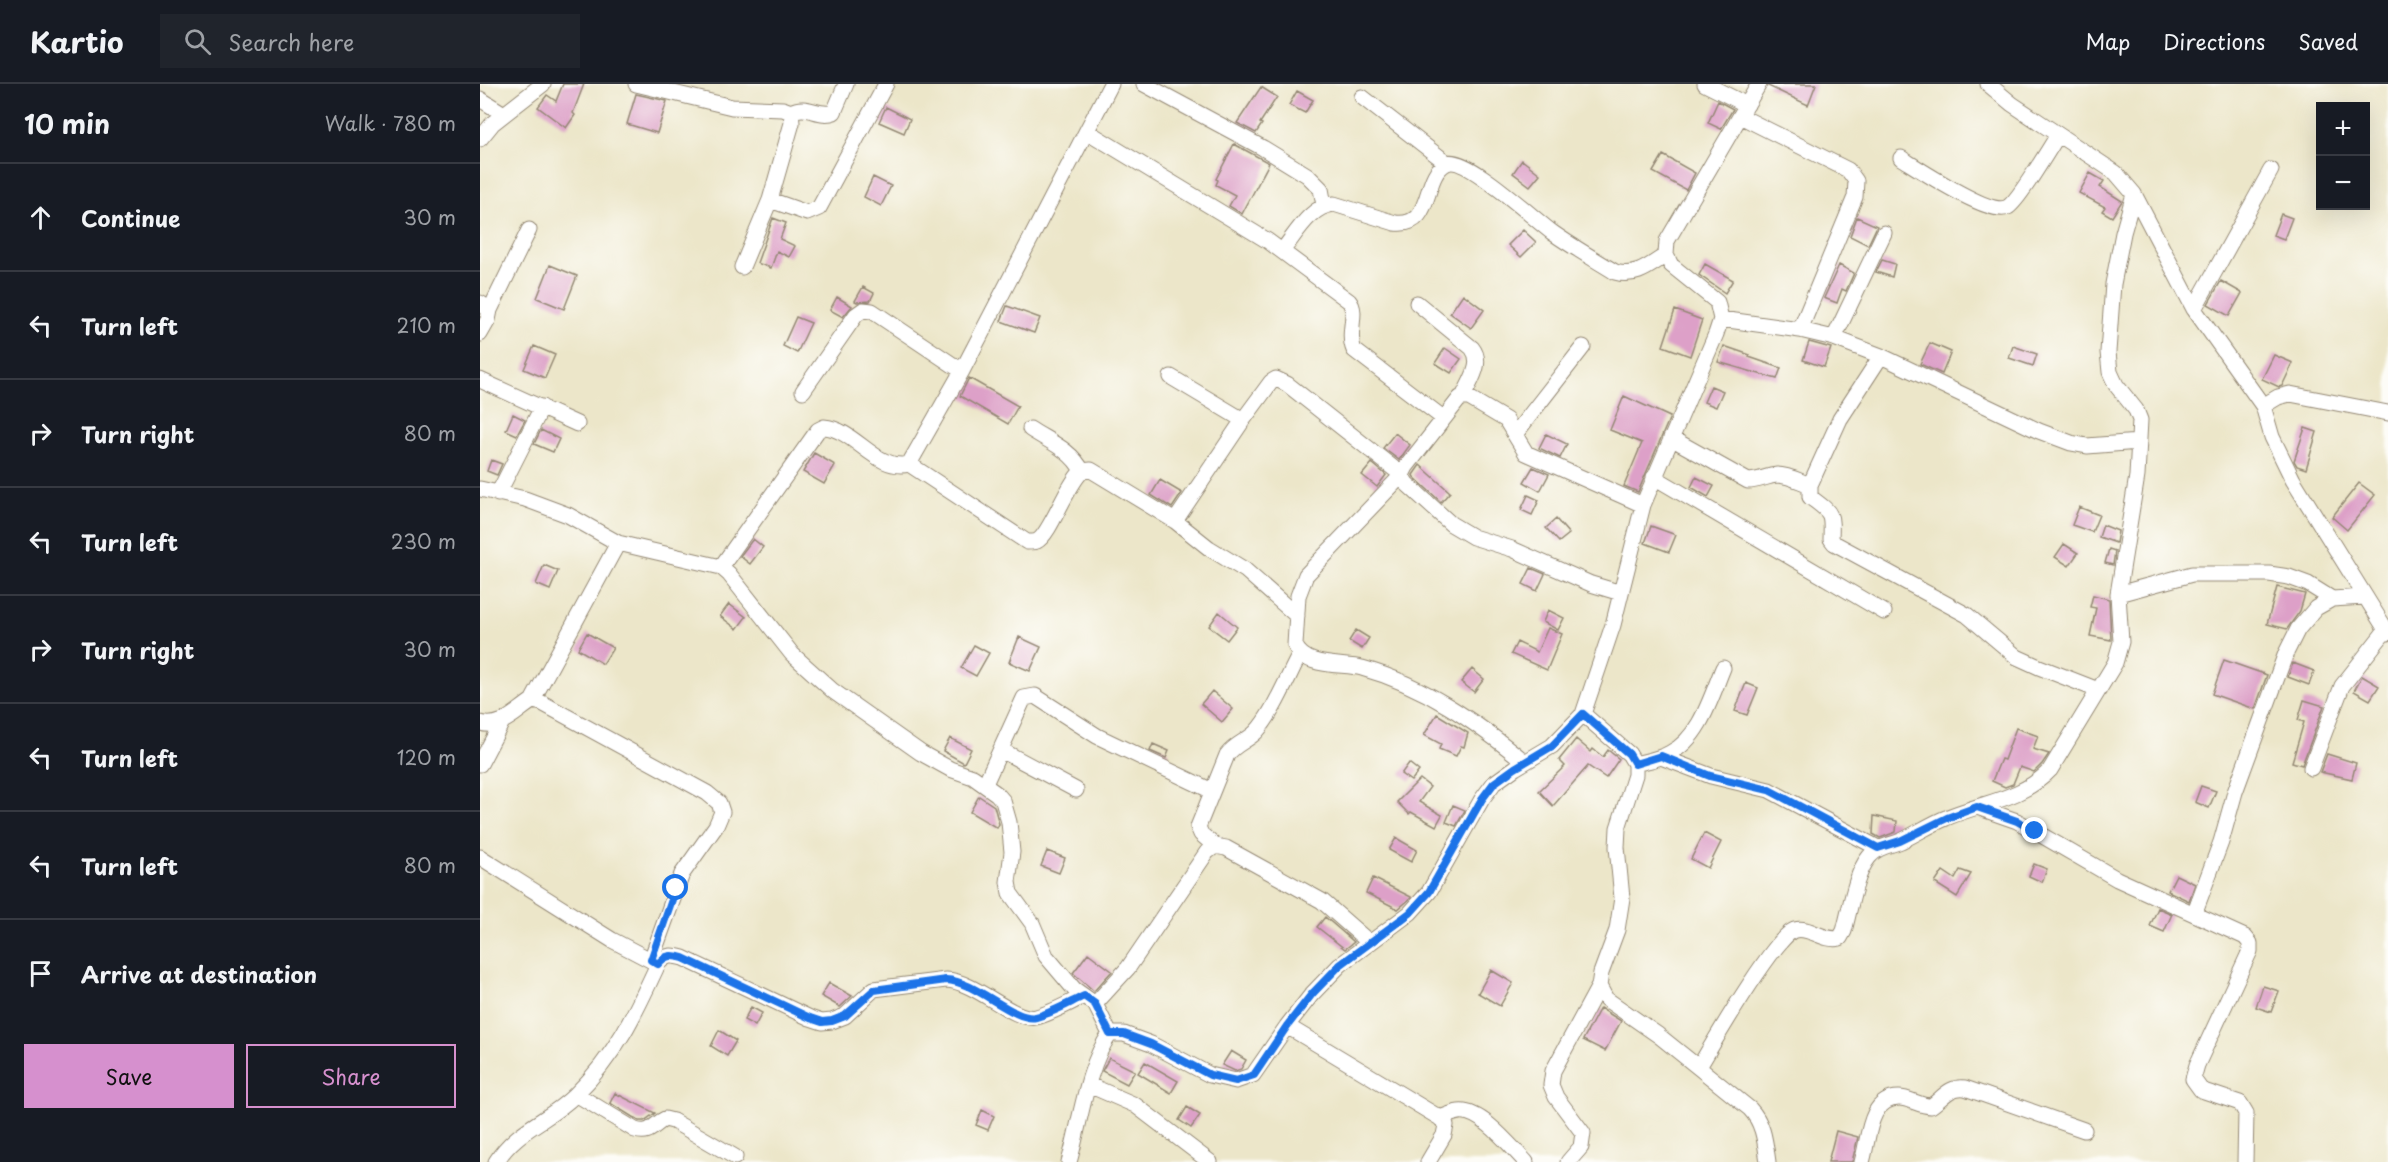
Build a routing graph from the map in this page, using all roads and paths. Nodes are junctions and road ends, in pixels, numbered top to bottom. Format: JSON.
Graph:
{"nodes":[{"id":1,"x":543,"y":84,"type":"edge"},
{"id":2,"x":636,"y":84,"type":"edge"},
{"id":3,"x":846,"y":84,"type":"edge"},
{"id":4,"x":886,"y":84,"type":"edge"},
{"id":5,"x":1111,"y":84,"type":"edge"},
{"id":6,"x":1144,"y":84,"type":"edge"},
{"id":7,"x":1705,"y":84,"type":"edge"},
{"id":8,"x":1759,"y":84,"type":"edge"},
{"id":9,"x":1988,"y":84,"type":"edge"},
{"id":10,"x":1362,"y":97,"type":"dead end"},
{"id":11,"x":480,"y":99,"type":"edge"},
{"id":12,"x":1744,"y":110,"type":"junction"},
{"id":13,"x":791,"y":112,"type":"junction"},
{"id":14,"x":504,"y":114,"type":"junction"},
{"id":15,"x":1088,"y":132,"type":"junction"},
{"id":16,"x":2058,"y":135,"type":"junction"},
{"id":17,"x":480,"y":139,"type":"edge"},
{"id":18,"x":1901,"y":158,"type":"dead end"},
{"id":19,"x":1447,"y":163,"type":"junction"},
{"id":20,"x":2271,"y":170,"type":"dead end"},
{"id":21,"x":2134,"y":194,"type":"junction"},
{"id":22,"x":770,"y":200,"type":"junction"},
{"id":23,"x":1324,"y":205,"type":"junction"},
{"id":24,"x":529,"y":230,"type":"dead end"},
{"id":25,"x":1884,"y":233,"type":"dead end"},
{"id":26,"x":1282,"y":251,"type":"junction"},
{"id":27,"x":1666,"y":255,"type":"junction"},
{"id":28,"x":742,"y":267,"type":"dead end"},
{"id":29,"x":1417,"y":303,"type":"dead end"},
{"id":30,"x":485,"y":306,"type":"edge"},
{"id":31,"x":2194,"y":309,"type":"junction"},
{"id":32,"x":1721,"y":319,"type":"junction"},
{"id":33,"x":1800,"y":330,"type":"junction"},
{"id":34,"x":480,"y":334,"type":"edge"},
{"id":35,"x":1833,"y":338,"type":"junction"},
{"id":36,"x":1583,"y":347,"type":"dead end"},
{"id":37,"x":1881,"y":356,"type":"junction"},
{"id":38,"x":962,"y":371,"type":"junction"},
{"id":39,"x":1172,"y":377,"type":"dead end"},
{"id":40,"x":480,"y":381,"type":"edge"},
{"id":41,"x":803,"y":391,"type":"dead end"},
{"id":42,"x":1463,"y":397,"type":"junction"},
{"id":43,"x":2264,"y":406,"type":"junction"},
{"id":44,"x":542,"y":407,"type":"junction"},
{"id":45,"x":2388,"y":413,"type":"edge"},
{"id":46,"x":1443,"y":418,"type":"junction"},
{"id":47,"x":1243,"y":420,"type":"junction"},
{"id":48,"x":577,"y":424,"type":"dead end"},
{"id":49,"x":1030,"y":429,"type":"dead end"},
{"id":50,"x":1516,"y":433,"type":"junction"},
{"id":51,"x":1671,"y":438,"type":"junction"},
{"id":52,"x":2139,"y":442,"type":"junction"},
{"id":53,"x":909,"y":464,"type":"junction"},
{"id":54,"x":1082,"y":471,"type":"junction"},
{"id":55,"x":1402,"y":476,"type":"junction"},
{"id":56,"x":1654,"y":477,"type":"junction"},
{"id":57,"x":1810,"y":485,"type":"junction"},
{"id":58,"x":480,"y":489,"type":"edge"},
{"id":59,"x":498,"y":494,"type":"junction"},
{"id":60,"x":1643,"y":506,"type":"junction"},
{"id":61,"x":1175,"y":521,"type":"junction"},
{"id":62,"x":618,"y":543,"type":"junction"},
{"id":63,"x":721,"y":567,"type":"junction"},
{"id":64,"x":1621,"y":592,"type":"junction"},
{"id":65,"x":2118,"y":594,"type":"junction"},
{"id":66,"x":2365,"y":597,"type":"junction"},
{"id":67,"x":2332,"y":599,"type":"junction"},
{"id":68,"x":1884,"y":612,"type":"dead end"},
{"id":69,"x":1297,"y":616,"type":"junction"},
{"id":70,"x":2387,"y":631,"type":"edge"},
{"id":71,"x":1300,"y":654,"type":"junction"},
{"id":72,"x":1723,"y":668,"type":"dead end"},
{"id":73,"x":2098,"y":690,"type":"junction"},
{"id":74,"x":532,"y":701,"type":"junction"},
{"id":75,"x":1583,"y":714,"type":"junction"},
{"id":76,"x":480,"y":723,"type":"edge"},
{"id":77,"x":501,"y":724,"type":"junction"},
{"id":78,"x":1001,"y":750,"type":"junction"},
{"id":79,"x":1661,"y":756,"type":"junction"},
{"id":80,"x":1525,"y":762,"type":"junction"},
{"id":81,"x":480,"y":764,"type":"edge"},
{"id":82,"x":1635,"y":764,"type":"junction"},
{"id":83,"x":2311,"y":768,"type":"dead end"},
{"id":84,"x":985,"y":784,"type":"junction"},
{"id":85,"x":1076,"y":790,"type":"dead end"},
{"id":86,"x":1212,"y":791,"type":"junction"},
{"id":87,"x":1977,"y":807,"type":"junction"},
{"id":88,"x":1215,"y":846,"type":"junction"},
{"id":89,"x":1878,"y":848,"type":"junction"},
{"id":90,"x":480,"y":857,"type":"edge"},
{"id":91,"x":2194,"y":914,"type":"junction"},
{"id":92,"x":1370,"y":943,"type":"junction"},
{"id":93,"x":655,"y":962,"type":"junction"},
{"id":94,"x":1599,"y":986,"type":"junction"},
{"id":95,"x":1090,"y":1000,"type":"junction"},
{"id":96,"x":1287,"y":1026,"type":"junction"},
{"id":97,"x":1110,"y":1034,"type":"junction"},
{"id":98,"x":1699,"y":1067,"type":"junction"},
{"id":99,"x":1089,"y":1085,"type":"junction"},
{"id":100,"x":576,"y":1094,"type":"junction"},
{"id":101,"x":1440,"y":1118,"type":"junction"},
{"id":102,"x":2084,"y":1130,"type":"dead end"},
{"id":103,"x":735,"y":1157,"type":"dead end"},
{"id":104,"x":495,"y":1162,"type":"edge"},
{"id":105,"x":1069,"y":1162,"type":"edge"},
{"id":106,"x":1210,"y":1162,"type":"edge"},
{"id":107,"x":1428,"y":1162,"type":"edge"},
{"id":108,"x":1526,"y":1162,"type":"edge"},
{"id":109,"x":1568,"y":1162,"type":"edge"},
{"id":110,"x":1768,"y":1162,"type":"edge"},
{"id":111,"x":1862,"y":1162,"type":"edge"},
{"id":112,"x":2245,"y":1162,"type":"edge"}],
"edges":[{"from":1,"to":14,"type":"street"},
{"from":2,"to":13,"type":"street"},
{"from":3,"to":13,"type":"street"},
{"from":4,"to":22,"type":"street"},
{"from":5,"to":15,"type":"street"},
{"from":6,"to":23,"type":"street"},
{"from":7,"to":12,"type":"street"},
{"from":8,"to":12,"type":"street"},
{"from":9,"to":16,"type":"street"},
{"from":10,"to":19,"type":"street"},
{"from":11,"to":14,"type":"street"},
{"from":12,"to":27,"type":"street"},
{"from":12,"to":33,"type":"street"},
{"from":13,"to":22,"type":"street"},
{"from":14,"to":17,"type":"street"},
{"from":15,"to":26,"type":"street"},
{"from":15,"to":38,"type":"street"},
{"from":16,"to":18,"type":"street"},
{"from":16,"to":21,"type":"street"},
{"from":19,"to":23,"type":"street"},
{"from":19,"to":27,"type":"street"},
{"from":20,"to":31,"type":"street"},
{"from":21,"to":31,"type":"street"},
{"from":21,"to":52,"type":"street"},
{"from":22,"to":28,"type":"street"},
{"from":23,"to":26,"type":"street"},
{"from":24,"to":30,"type":"street"},
{"from":25,"to":35,"type":"street"},
{"from":26,"to":46,"type":"street"},
{"from":27,"to":32,"type":"street"},
{"from":29,"to":42,"type":"street"},
{"from":30,"to":34,"type":"street"},
{"from":31,"to":43,"type":"street"},
{"from":32,"to":33,"type":"street"},
{"from":32,"to":51,"type":"street"},
{"from":33,"to":35,"type":"street"},
{"from":35,"to":37,"type":"street"},
{"from":36,"to":50,"type":"street"},
{"from":37,"to":52,"type":"street"},
{"from":37,"to":57,"type":"street"},
{"from":38,"to":41,"type":"street"},
{"from":38,"to":53,"type":"street"},
{"from":39,"to":47,"type":"street"},
{"from":40,"to":44,"type":"street"},
{"from":42,"to":46,"type":"street"},
{"from":42,"to":50,"type":"street"},
{"from":43,"to":45,"type":"street"},
{"from":43,"to":66,"type":"street"},
{"from":44,"to":48,"type":"street"},
{"from":44,"to":59,"type":"street"},
{"from":46,"to":55,"type":"street"},
{"from":47,"to":55,"type":"street"},
{"from":47,"to":61,"type":"street"},
{"from":49,"to":54,"type":"street"},
{"from":50,"to":60,"type":"street"},
{"from":51,"to":56,"type":"street"},
{"from":51,"to":57,"type":"street"},
{"from":52,"to":65,"type":"street"},
{"from":53,"to":54,"type":"street"},
{"from":53,"to":63,"type":"street"},
{"from":54,"to":61,"type":"street"},
{"from":55,"to":64,"type":"street"},
{"from":55,"to":69,"type":"street"},
{"from":56,"to":60,"type":"street"},
{"from":56,"to":68,"type":"street"},
{"from":57,"to":73,"type":"street"},
{"from":58,"to":59,"type":"street"},
{"from":59,"to":62,"type":"street"},
{"from":60,"to":64,"type":"street"},
{"from":61,"to":69,"type":"street"},
{"from":62,"to":63,"type":"street"},
{"from":62,"to":74,"type":"street"},
{"from":63,"to":84,"type":"street"},
{"from":64,"to":75,"type":"street"},
{"from":65,"to":67,"type":"street"},
{"from":65,"to":73,"type":"street"},
{"from":66,"to":67,"type":"street"},
{"from":66,"to":70,"type":"street"},
{"from":67,"to":91,"type":"street"},
{"from":69,"to":71,"type":"street"},
{"from":70,"to":83,"type":"street"},
{"from":71,"to":80,"type":"street"},
{"from":71,"to":86,"type":"street"},
{"from":72,"to":79,"type":"street"},
{"from":73,"to":87,"type":"street"},
{"from":74,"to":77,"type":"street"},
{"from":74,"to":93,"type":"street"},
{"from":75,"to":80,"type":"street"},
{"from":75,"to":82,"type":"street"},
{"from":76,"to":77,"type":"street"},
{"from":77,"to":81,"type":"street"},
{"from":78,"to":84,"type":"street"},
{"from":78,"to":85,"type":"street"},
{"from":78,"to":86,"type":"street"},
{"from":79,"to":82,"type":"street"},
{"from":79,"to":89,"type":"street"},
{"from":80,"to":92,"type":"street"},
{"from":82,"to":94,"type":"street"},
{"from":84,"to":95,"type":"street"},
{"from":86,"to":88,"type":"street"},
{"from":87,"to":89,"type":"street"},
{"from":87,"to":91,"type":"street"},
{"from":88,"to":92,"type":"street"},
{"from":88,"to":95,"type":"street"},
{"from":89,"to":98,"type":"street"},
{"from":90,"to":93,"type":"street"},
{"from":91,"to":112,"type":"street"},
{"from":92,"to":96,"type":"street"},
{"from":93,"to":95,"type":"street"},
{"from":93,"to":100,"type":"street"},
{"from":94,"to":98,"type":"street"},
{"from":94,"to":109,"type":"street"},
{"from":95,"to":97,"type":"street"},
{"from":96,"to":97,"type":"street"},
{"from":96,"to":101,"type":"street"},
{"from":97,"to":99,"type":"street"},
{"from":98,"to":110,"type":"street"},
{"from":99,"to":105,"type":"street"},
{"from":99,"to":106,"type":"street"},
{"from":100,"to":103,"type":"street"},
{"from":100,"to":104,"type":"street"},
{"from":101,"to":107,"type":"street"},
{"from":101,"to":108,"type":"street"},
{"from":102,"to":111,"type":"street"}]}
